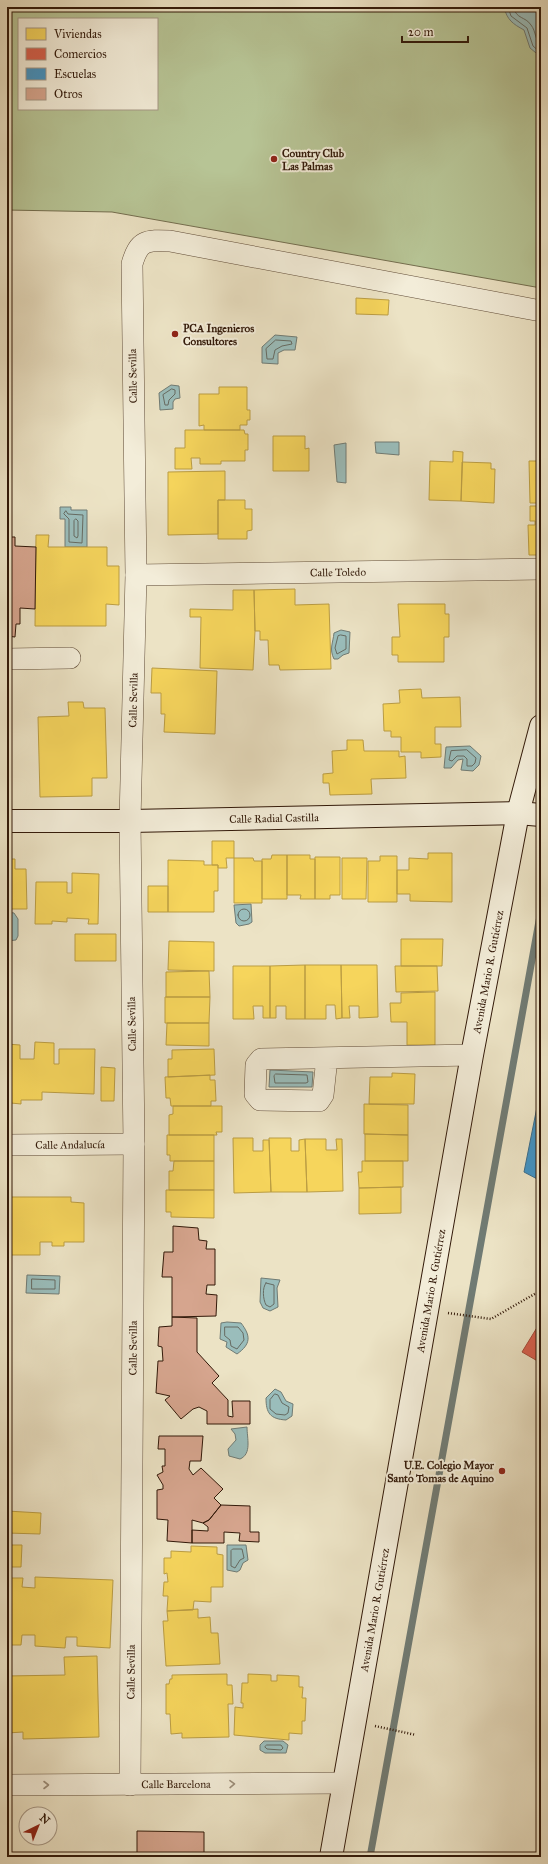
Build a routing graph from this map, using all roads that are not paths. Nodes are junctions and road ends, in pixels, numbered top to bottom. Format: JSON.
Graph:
{"nodes":[{"id":1,"x":541,"y":311,"type":"edge"},
{"id":2,"x":541,"y":569,"type":"edge"},
{"id":3,"x":136,"y":575,"type":"junction"},
{"id":4,"x":70,"y":658,"type":"dead end"},
{"id":5,"x":7,"y":659,"type":"edge"},
{"id":6,"x":541,"y":726,"type":"edge"},
{"id":7,"x":532,"y":814,"type":"edge"},
{"id":8,"x":7,"y":821,"type":"edge"},
{"id":9,"x":130,"y":821,"type":"junction"},
{"id":10,"x":472,"y":1055,"type":"junction"},
{"id":11,"x":327,"y":1058,"type":"dead end"},
{"id":12,"x":134,"y":1144,"type":"junction"},
{"id":13,"x":7,"y":1145,"type":"edge"},
{"id":14,"x":344,"y":1783,"type":"junction"},
{"id":15,"x":7,"y":1785,"type":"edge"},
{"id":16,"x":130,"y":1785,"type":"junction"},
{"id":17,"x":330,"y":1857,"type":"edge"}],
"edges":[{"from":1,"to":3,"type":"street","name":"Calle Sevilla"},
{"from":2,"to":3,"type":"street","name":"Calle Toledo"},
{"from":3,"to":9,"type":"street","name":"Calle Sevilla"},
{"from":4,"to":5,"type":"street"},
{"from":6,"to":7,"type":"street","name":"Avenida Mario R. Gutiérrez"},
{"from":7,"to":9,"type":"street","name":"Calle Radial Castilla"},
{"from":7,"to":10,"type":"street","name":"Avenida Mario R. Gutiérrez"},
{"from":8,"to":9,"type":"street","name":"Calle Radial Castilla"},
{"from":9,"to":12,"type":"street","name":"Calle Sevilla"},
{"from":10,"to":11,"type":"street"},
{"from":10,"to":14,"type":"street","name":"Avenida Mario R. Gutiérrez"},
{"from":12,"to":13,"type":"street","name":"Calle Andalucía"},
{"from":12,"to":16,"type":"street","name":"Calle Sevilla"},
{"from":16,"to":14,"type":"street","name":"Calle Barcelona","one_way":true},
{"from":14,"to":17,"type":"street","name":"Avenida Mario R. Gutiérrez"},
{"from":15,"to":16,"type":"street","name":"Calle Barcelona","one_way":true}]}
